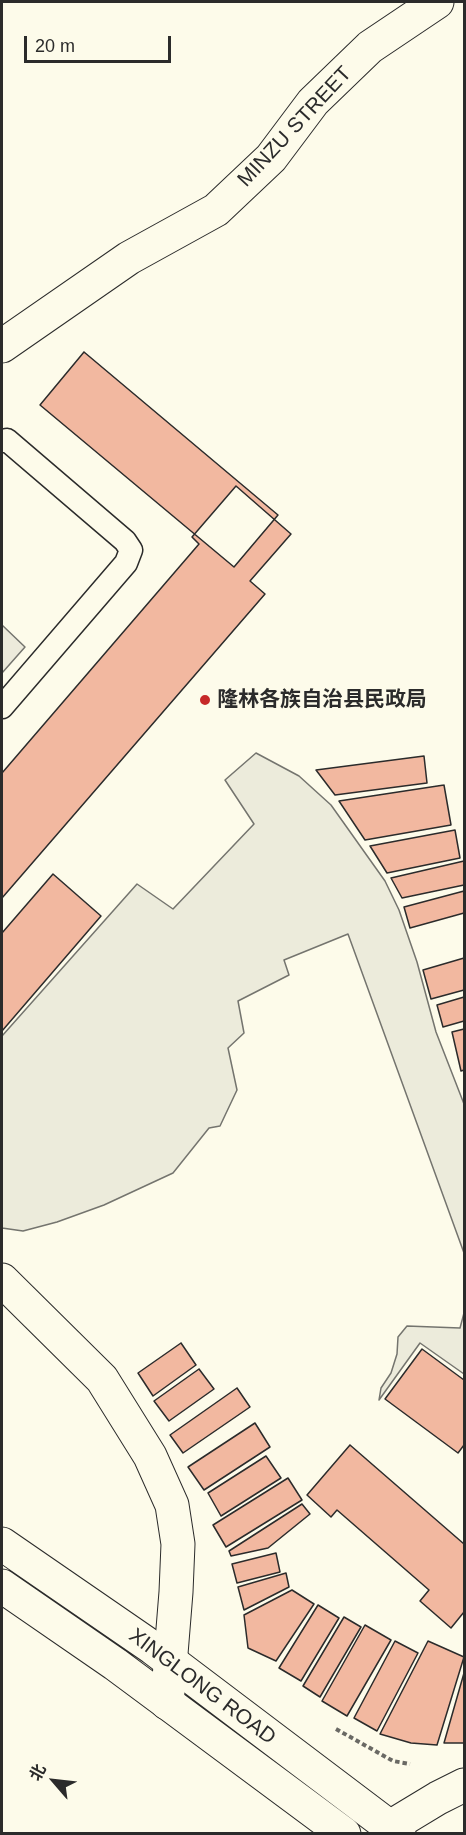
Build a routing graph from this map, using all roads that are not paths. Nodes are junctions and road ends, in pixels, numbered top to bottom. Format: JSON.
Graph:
{"nodes":[{"id":1,"x":403,"y":2,"type":"edge"},
{"id":2,"x":437,"y":2,"type":"edge"},
{"id":3,"x":2,"y":322,"type":"edge"},
{"id":4,"x":2,"y":346,"type":"edge"},
{"id":5,"x":2,"y":441,"type":"edge"},
{"id":6,"x":2,"y":707,"type":"edge"},
{"id":7,"x":2,"y":1280,"type":"edge"},
{"id":8,"x":2,"y":1303,"type":"edge"},
{"id":9,"x":2,"y":1545,"type":"edge"},
{"id":10,"x":2,"y":1586,"type":"edge"},
{"id":11,"x":162,"y":1656,"type":"junction"},
{"id":12,"x":157,"y":1696,"type":"junction"},
{"id":13,"x":465,"y":1785,"type":"edge"},
{"id":14,"x":395,"y":1830,"type":"edge"},
{"id":15,"x":344,"y":1833,"type":"edge"}],
"edges":[{"from":1,"to":3,"type":"street","name":"MINZU STREET"},
{"from":2,"to":4,"type":"street","name":"MINZU STREET"},
{"from":5,"to":6,"type":"lane"},
{"from":7,"to":11,"type":"street"},
{"from":8,"to":11,"type":"street"},
{"from":9,"to":11,"type":"street","name":"XINGLONG ROAD"},
{"from":10,"to":12,"type":"street","name":"XINGLONG ROAD"},
{"from":11,"to":12,"type":"street"},
{"from":11,"to":14,"type":"street","name":"XINGLONG ROAD"},
{"from":12,"to":15,"type":"street","name":"XINGLONG ROAD"},
{"from":13,"to":14,"type":"street"}]}
